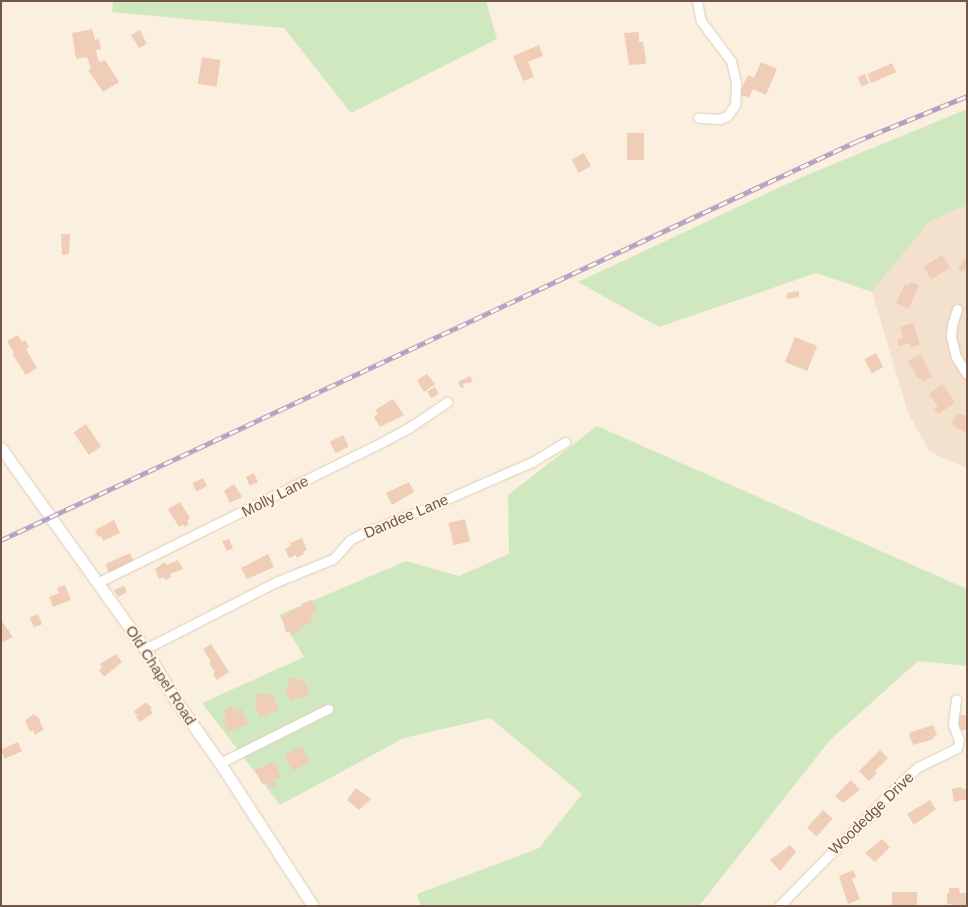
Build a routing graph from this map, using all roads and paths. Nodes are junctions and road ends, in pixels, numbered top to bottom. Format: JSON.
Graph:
{"nodes":[{"id":1,"x":697,"y":1,"type":"edge"},
{"id":2,"x":698,"y":118,"type":"dead end"},
{"id":3,"x":957,"y":309,"type":"dead end"},
{"id":4,"x":967,"y":374,"type":"edge"},
{"id":5,"x":447,"y":402,"type":"dead end"},
{"id":6,"x":565,"y":442,"type":"dead end"},
{"id":7,"x":1,"y":448,"type":"edge"},
{"id":8,"x":99,"y":582,"type":"junction"},
{"id":9,"x":145,"y":649,"type":"junction"},
{"id":10,"x":956,"y":699,"type":"dead end"},
{"id":11,"x":328,"y":709,"type":"dead end"},
{"id":12,"x":220,"y":763,"type":"junction"},
{"id":13,"x":313,"y":906,"type":"edge"},
{"id":14,"x":779,"y":906,"type":"edge"}],
"edges":[{"from":1,"to":2,"type":"street"},
{"from":3,"to":4,"type":"street"},
{"from":5,"to":8,"type":"street","name":"Molly Lane"},
{"from":6,"to":9,"type":"street","name":"Dandee Lane"},
{"from":7,"to":8,"type":"street","name":"Old Chapel Road"},
{"from":8,"to":9,"type":"street","name":"Old Chapel Road"},
{"from":9,"to":12,"type":"street","name":"Old Chapel Road"},
{"from":10,"to":14,"type":"street","name":"Woodedge Drive"},
{"from":11,"to":12,"type":"street"},
{"from":12,"to":13,"type":"street","name":"Old Chapel Road"}]}
